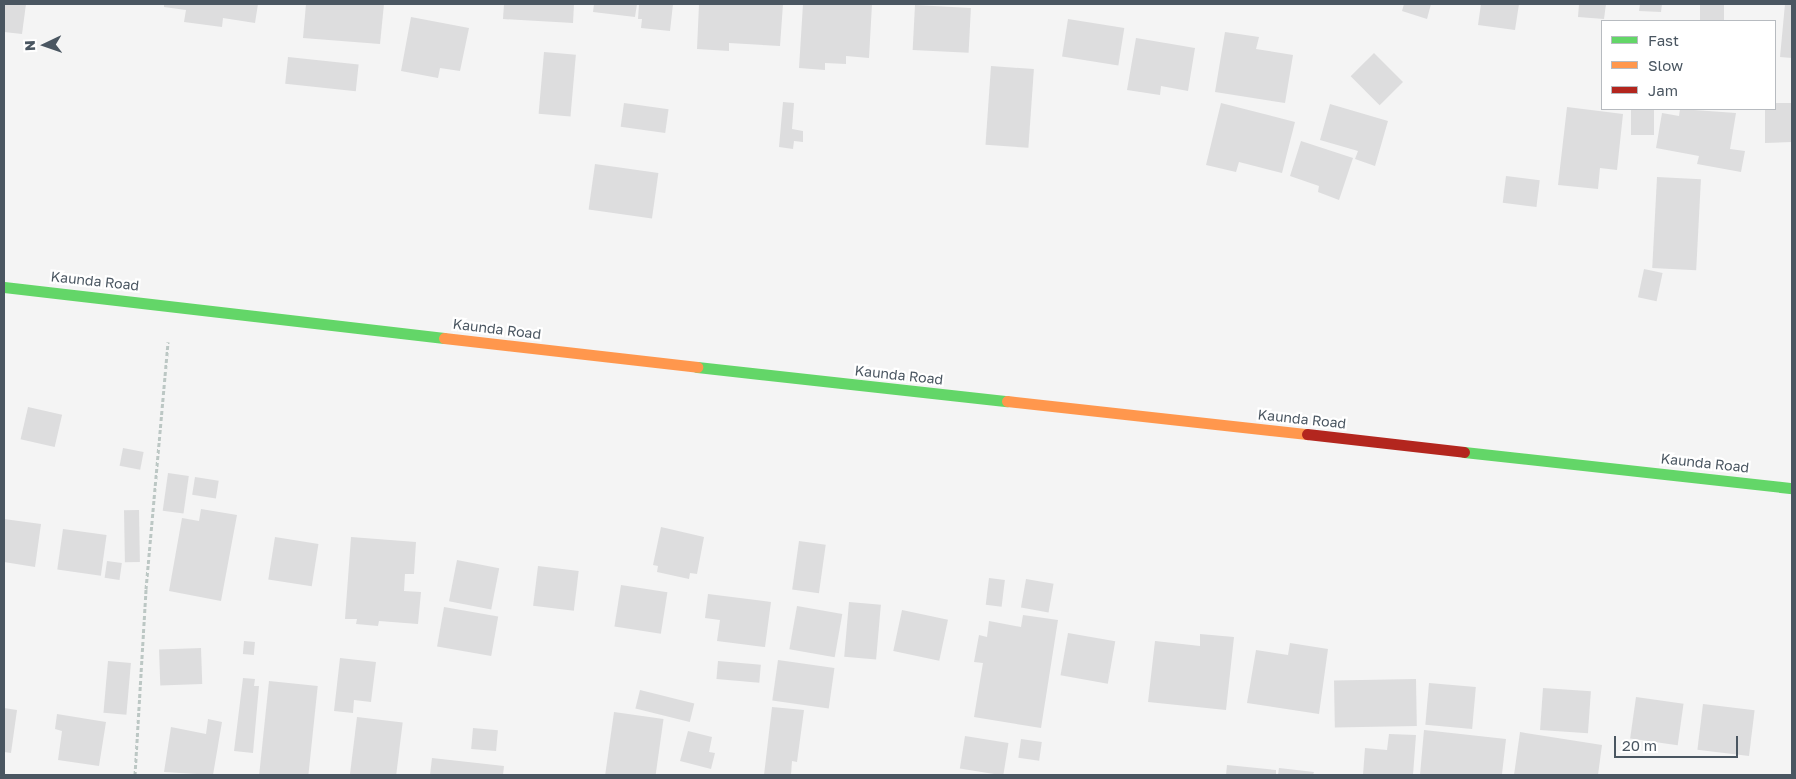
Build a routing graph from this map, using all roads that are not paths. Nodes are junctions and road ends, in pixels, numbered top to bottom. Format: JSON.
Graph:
{"nodes":[{"id":1,"x":4,"y":287,"type":"edge"},
{"id":2,"x":1792,"y":488,"type":"edge"}],
"edges":[{"from":1,"to":2,"type":"street","name":"Kaunda Road"}]}
